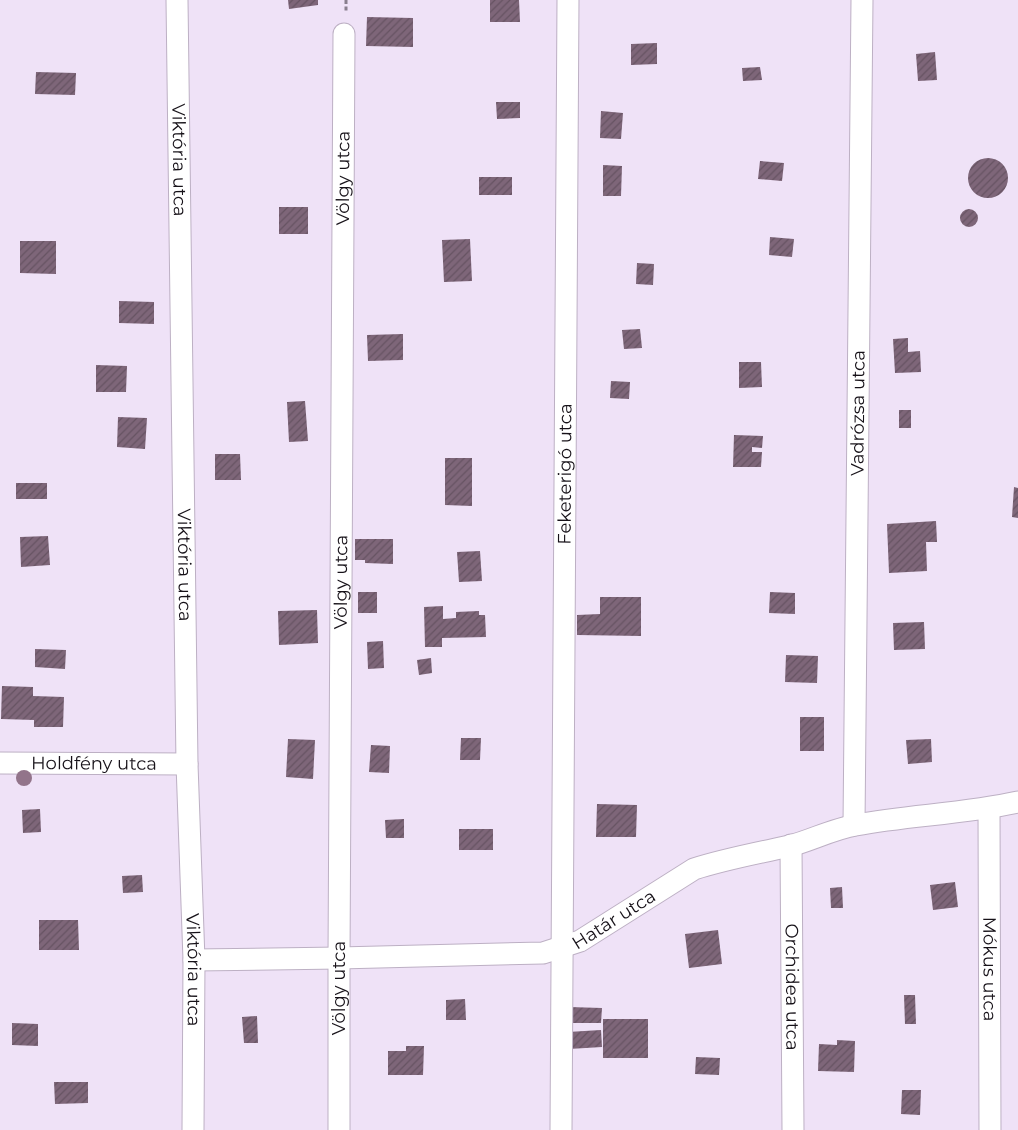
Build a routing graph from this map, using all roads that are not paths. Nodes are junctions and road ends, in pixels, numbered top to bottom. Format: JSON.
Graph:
{"nodes":[{"id":1,"x":177,"y":0,"type":"edge"},
{"id":2,"x":568,"y":0,"type":"edge"},
{"id":3,"x":862,"y":0,"type":"edge"},
{"id":4,"x":344,"y":34,"type":"dead end"},
{"id":5,"x":0,"y":763,"type":"edge"},
{"id":6,"x":187,"y":764,"type":"junction"},
{"id":7,"x":1018,"y":802,"type":"edge"},
{"id":8,"x":989,"y":808,"type":"junction"},
{"id":9,"x":854,"y":825,"type":"junction"},
{"id":10,"x":791,"y":845,"type":"junction"},
{"id":11,"x":562,"y":948,"type":"junction"},
{"id":12,"x":339,"y":958,"type":"junction"},
{"id":13,"x":194,"y":960,"type":"junction"},
{"id":14,"x":193,"y":1130,"type":"edge"},
{"id":15,"x":339,"y":1130,"type":"edge"},
{"id":16,"x":561,"y":1130,"type":"edge"},
{"id":17,"x":794,"y":1130,"type":"edge"},
{"id":18,"x":990,"y":1130,"type":"edge"}],
"edges":[{"from":1,"to":6,"type":"street","name":"Viktória utca"},
{"from":2,"to":11,"type":"street","name":"Feketerigó utca"},
{"from":3,"to":9,"type":"street","name":"Vadrózsa utca"},
{"from":4,"to":12,"type":"street","name":"Völgy utca"},
{"from":5,"to":6,"type":"street","name":"Holdfény utca"},
{"from":6,"to":13,"type":"street","name":"Viktória utca"},
{"from":7,"to":8,"type":"street","name":"Határ utca"},
{"from":8,"to":9,"type":"street","name":"Határ utca"},
{"from":8,"to":18,"type":"street","name":"Mókus utca"},
{"from":9,"to":10,"type":"street","name":"Határ utca"},
{"from":10,"to":11,"type":"street","name":"Határ utca"},
{"from":10,"to":17,"type":"street","name":"Orchidea utca"},
{"from":11,"to":12,"type":"street","name":"Határ utca"},
{"from":11,"to":16,"type":"street","name":"Feketerigó utca"},
{"from":12,"to":13,"type":"street","name":"Határ utca"},
{"from":12,"to":15,"type":"street","name":"Völgy utca"},
{"from":13,"to":14,"type":"street","name":"Viktória utca"}]}
